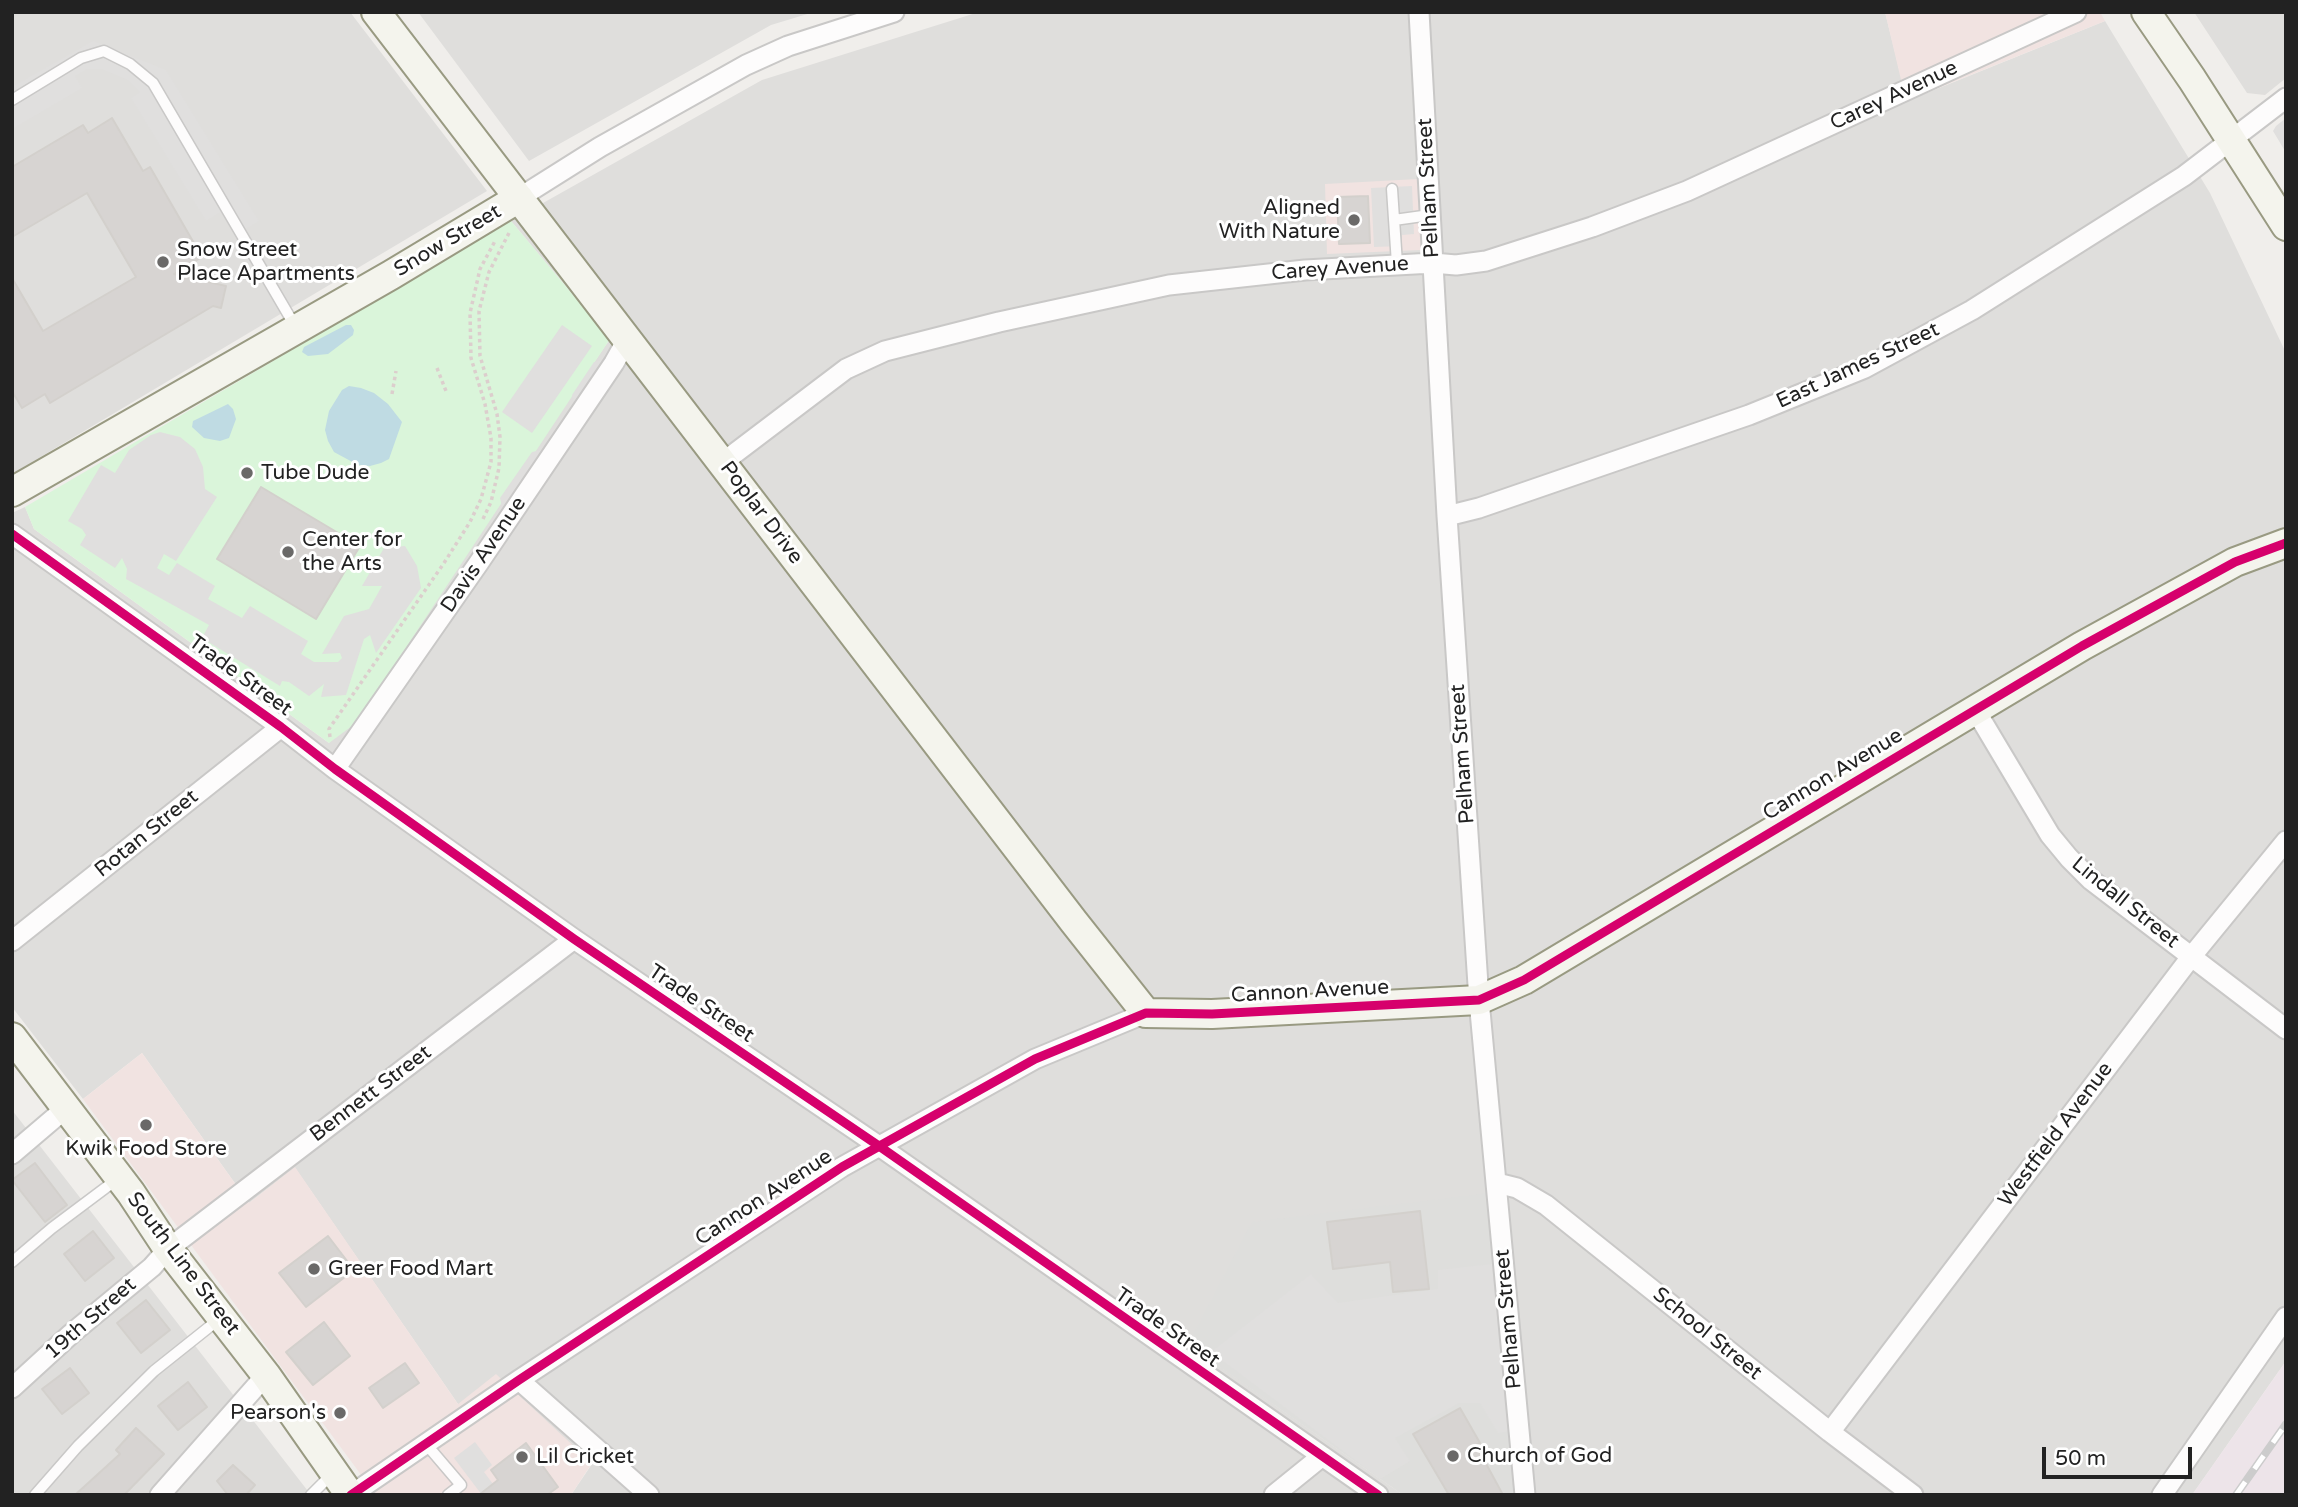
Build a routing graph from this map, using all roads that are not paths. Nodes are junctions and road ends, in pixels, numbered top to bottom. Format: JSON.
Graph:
{"nodes":[{"id":1,"x":376,"y":12,"type":"edge"},
{"id":2,"x":894,"y":12,"type":"edge"},
{"id":3,"x":1419,"y":12,"type":"edge"},
{"id":4,"x":2076,"y":12,"type":"edge"},
{"id":5,"x":2146,"y":12,"type":"edge"},
{"id":6,"x":2286,"y":98,"type":"edge"},
{"id":7,"x":12,"y":100,"type":"edge"},
{"id":8,"x":2231,"y":140,"type":"junction"},
{"id":9,"x":1392,"y":189,"type":"dead end"},
{"id":10,"x":519,"y":198,"type":"junction"},
{"id":11,"x":1430,"y":215,"type":"junction"},
{"id":12,"x":1394,"y":220,"type":"junction"},
{"id":13,"x":2286,"y":226,"type":"edge"},
{"id":14,"x":1433,"y":263,"type":"junction"},
{"id":15,"x":1397,"y":264,"type":"junction"},
{"id":16,"x":297,"y":330,"type":"junction"},
{"id":17,"x":628,"y":338,"type":"junction"},
{"id":18,"x":722,"y":463,"type":"junction"},
{"id":19,"x":12,"y":492,"type":"edge"},
{"id":20,"x":1447,"y":516,"type":"junction"},
{"id":21,"x":12,"y":534,"type":"edge"},
{"id":22,"x":2286,"y":543,"type":"edge"},
{"id":23,"x":1976,"y":711,"type":"junction"},
{"id":24,"x":281,"y":727,"type":"junction"},
{"id":25,"x":335,"y":769,"type":"junction"},
{"id":26,"x":2286,"y":841,"type":"edge"},
{"id":27,"x":574,"y":939,"type":"junction"},
{"id":28,"x":12,"y":941,"type":"edge"},
{"id":29,"x":2191,"y":957,"type":"junction"},
{"id":30,"x":1479,"y":1000,"type":"junction"},
{"id":31,"x":1146,"y":1013,"type":"junction"},
{"id":32,"x":2286,"y":1029,"type":"edge"},
{"id":33,"x":13,"y":1039,"type":"edge"},
{"id":34,"x":66,"y":1108,"type":"junction"},
{"id":35,"x":879,"y":1146,"type":"junction"},
{"id":36,"x":12,"y":1154,"type":"edge"},
{"id":37,"x":119,"y":1178,"type":"junction"},
{"id":38,"x":1497,"y":1182,"type":"junction"},
{"id":39,"x":168,"y":1248,"type":"junction"},
{"id":40,"x":12,"y":1262,"type":"edge"},
{"id":41,"x":222,"y":1317,"type":"junction"},
{"id":42,"x":2286,"y":1317,"type":"edge"},
{"id":43,"x":266,"y":1375,"type":"junction"},
{"id":44,"x":519,"y":1380,"type":"junction"},
{"id":45,"x":12,"y":1388,"type":"edge"},
{"id":46,"x":1830,"y":1432,"type":"junction"},
{"id":47,"x":426,"y":1444,"type":"junction"},
{"id":48,"x":1321,"y":1457,"type":"junction"},
{"id":49,"x":461,"y":1485,"type":"junction"},
{"id":50,"x":345,"y":1487,"type":"edge"},
{"id":51,"x":35,"y":1495,"type":"edge"},
{"id":52,"x":160,"y":1495,"type":"edge"},
{"id":53,"x":311,"y":1495,"type":"edge"},
{"id":54,"x":448,"y":1495,"type":"edge"},
{"id":55,"x":468,"y":1495,"type":"edge"},
{"id":56,"x":649,"y":1495,"type":"edge"},
{"id":57,"x":1274,"y":1495,"type":"edge"},
{"id":58,"x":1378,"y":1495,"type":"edge"},
{"id":59,"x":1525,"y":1495,"type":"edge"},
{"id":60,"x":1913,"y":1495,"type":"edge"},
{"id":61,"x":2162,"y":1495,"type":"edge"}],
"edges":[{"from":1,"to":10,"type":"street","name":"Poplar Drive"},
{"from":2,"to":10,"type":"street","name":"Snow Street"},
{"from":3,"to":11,"type":"street","name":"Pelham Street"},
{"from":4,"to":14,"type":"street","name":"Carey Avenue"},
{"from":5,"to":8,"type":"street"},
{"from":6,"to":8,"type":"street","name":"East James Street"},
{"from":7,"to":16,"type":"lane"},
{"from":8,"to":13,"type":"street"},
{"from":8,"to":20,"type":"street","name":"East James Street"},
{"from":9,"to":12,"type":"lane"},
{"from":10,"to":16,"type":"street","name":"Snow Street"},
{"from":10,"to":17,"type":"street","name":"Poplar Drive"},
{"from":11,"to":12,"type":"lane"},
{"from":11,"to":14,"type":"street","name":"Pelham Street"},
{"from":12,"to":15,"type":"lane"},
{"from":14,"to":15,"type":"street","name":"Carey Avenue"},
{"from":14,"to":20,"type":"street","name":"Pelham Street"},
{"from":15,"to":18,"type":"street","name":"Carey Avenue"},
{"from":16,"to":19,"type":"street","name":"Snow Street"},
{"from":17,"to":18,"type":"street","name":"Poplar Drive"},
{"from":17,"to":25,"type":"street","name":"Davis Avenue"},
{"from":18,"to":31,"type":"street","name":"Poplar Drive"},
{"from":20,"to":30,"type":"street","name":"Pelham Street"},
{"from":21,"to":24,"type":"street","name":"Trade Street"},
{"from":22,"to":23,"type":"street","name":"Cannon Avenue"},
{"from":23,"to":29,"type":"street","name":"Lindall Street"},
{"from":23,"to":30,"type":"street","name":"Cannon Avenue"},
{"from":24,"to":25,"type":"street","name":"Trade Street"},
{"from":24,"to":28,"type":"street","name":"Rotan Street"},
{"from":25,"to":27,"type":"street","name":"Trade Street"},
{"from":26,"to":29,"type":"street","name":"Westfield Avenue"},
{"from":27,"to":35,"type":"street","name":"Trade Street"},
{"from":27,"to":39,"type":"street","name":"Bennett Street"},
{"from":29,"to":32,"type":"street","name":"Lindall Street"},
{"from":29,"to":46,"type":"street","name":"Westfield Avenue"},
{"from":30,"to":31,"type":"street","name":"Cannon Avenue"},
{"from":30,"to":38,"type":"street","name":"Pelham Street"},
{"from":31,"to":35,"type":"street","name":"Cannon Avenue"},
{"from":33,"to":34,"type":"street","name":"South Line Street"},
{"from":34,"to":36,"type":"street"},
{"from":34,"to":37,"type":"street","name":"South Line Street"},
{"from":35,"to":44,"type":"street","name":"Cannon Avenue"},
{"from":35,"to":48,"type":"street","name":"Trade Street"},
{"from":37,"to":39,"type":"street","name":"South Line Street"},
{"from":37,"to":40,"type":"lane"},
{"from":38,"to":46,"type":"street","name":"School Street"},
{"from":38,"to":59,"type":"street","name":"Pelham Street"},
{"from":39,"to":41,"type":"street","name":"South Line Street"},
{"from":39,"to":45,"type":"street","name":"19th Street"},
{"from":41,"to":43,"type":"street","name":"South Line Street"},
{"from":41,"to":51,"type":"lane"},
{"from":42,"to":61,"type":"street"},
{"from":43,"to":50,"type":"street","name":"South Line Street"},
{"from":43,"to":52,"type":"street"},
{"from":44,"to":47,"type":"street","name":"Cannon Avenue"},
{"from":44,"to":56,"type":"street"},
{"from":46,"to":60,"type":"street","name":"School Street"},
{"from":47,"to":49,"type":"lane"},
{"from":47,"to":50,"type":"street","name":"Cannon Avenue"},
{"from":48,"to":57,"type":"street"},
{"from":48,"to":58,"type":"street","name":"Trade Street"},
{"from":49,"to":54,"type":"lane"},
{"from":49,"to":55,"type":"lane"},
{"from":50,"to":53,"type":"lane"}]}
